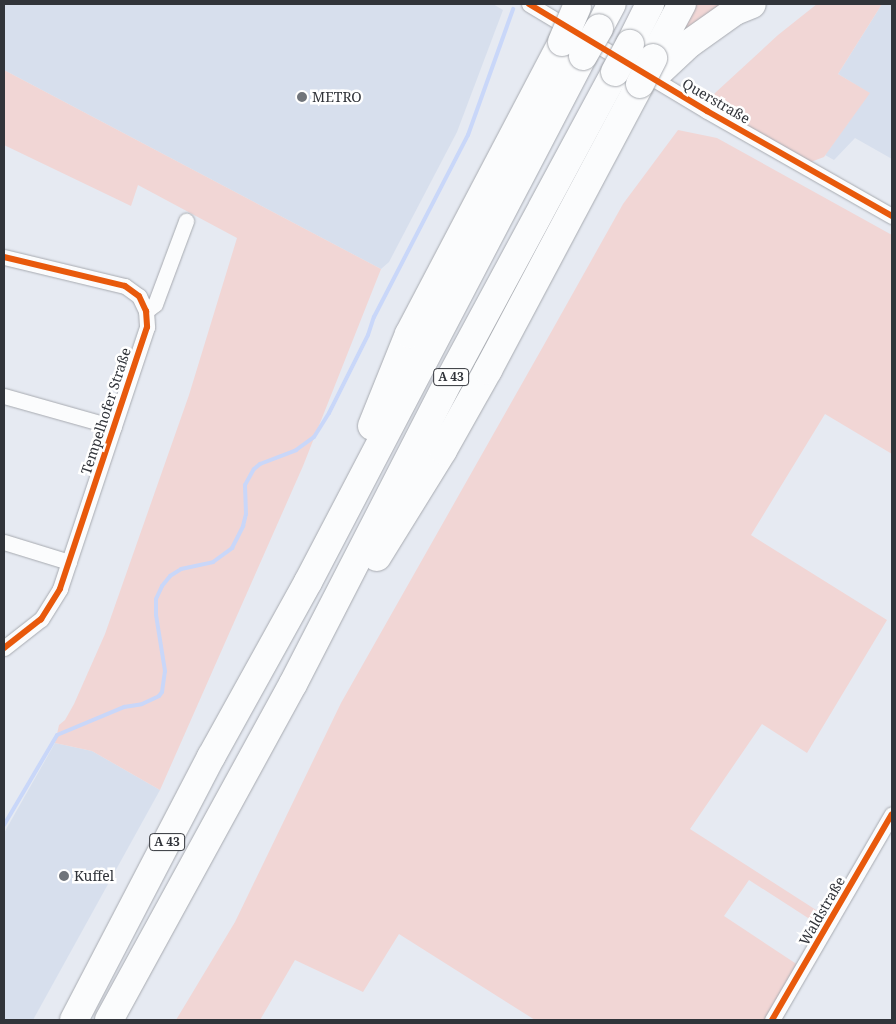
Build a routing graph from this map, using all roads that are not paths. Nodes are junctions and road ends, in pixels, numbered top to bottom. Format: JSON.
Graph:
{"nodes":[{"id":1,"x":529,"y":4,"type":"edge"},
{"id":2,"x":612,"y":4,"type":"edge"},
{"id":3,"x":650,"y":4,"type":"edge"},
{"id":4,"x":682,"y":4,"type":"edge"},
{"id":5,"x":752,"y":4,"type":"edge"},
{"id":6,"x":577,"y":5,"type":"edge"},
{"id":7,"x":573,"y":49,"type":"junction"},
{"id":8,"x":650,"y":75,"type":"junction"},
{"id":9,"x":892,"y":216,"type":"edge"},
{"id":10,"x":186,"y":221,"type":"dead end"},
{"id":11,"x":4,"y":257,"type":"edge"},
{"id":12,"x":146,"y":311,"type":"junction"},
{"id":13,"x":4,"y":396,"type":"edge"},
{"id":14,"x":114,"y":427,"type":"junction"},
{"id":15,"x":4,"y":542,"type":"edge"},
{"id":16,"x":69,"y":562,"type":"junction"},
{"id":17,"x":4,"y":648,"type":"edge"},
{"id":18,"x":294,"y":684,"type":"junction"},
{"id":19,"x":892,"y":814,"type":"edge"},
{"id":20,"x":74,"y":1020,"type":"edge"},
{"id":21,"x":109,"y":1020,"type":"edge"},
{"id":22,"x":772,"y":1020,"type":"edge"}],
"edges":[{"from":1,"to":9,"type":"street","name":"Querstraße"},
{"from":2,"to":7,"type":"highway","number":"A 43","bridge":true},
{"from":3,"to":18,"type":"highway","number":"A 43","bridge":true},
{"from":4,"to":8,"type":"highway"},
{"from":5,"to":8,"type":"highway"},
{"from":6,"to":7,"type":"highway","bridge":true},
{"from":7,"to":20,"type":"highway","number":"A 43"},
{"from":8,"to":18,"type":"highway"},
{"from":10,"to":12,"type":"street"},
{"from":11,"to":12,"type":"street"},
{"from":12,"to":14,"type":"street","name":"Tempelhofer Straße"},
{"from":13,"to":14,"type":"street"},
{"from":14,"to":16,"type":"street","name":"Tempelhofer Straße"},
{"from":15,"to":16,"type":"street"},
{"from":16,"to":17,"type":"street","name":"Tempelhofer Straße"},
{"from":18,"to":21,"type":"highway","number":"A 43"},
{"from":19,"to":22,"type":"street","name":"Waldstraße"}]}
